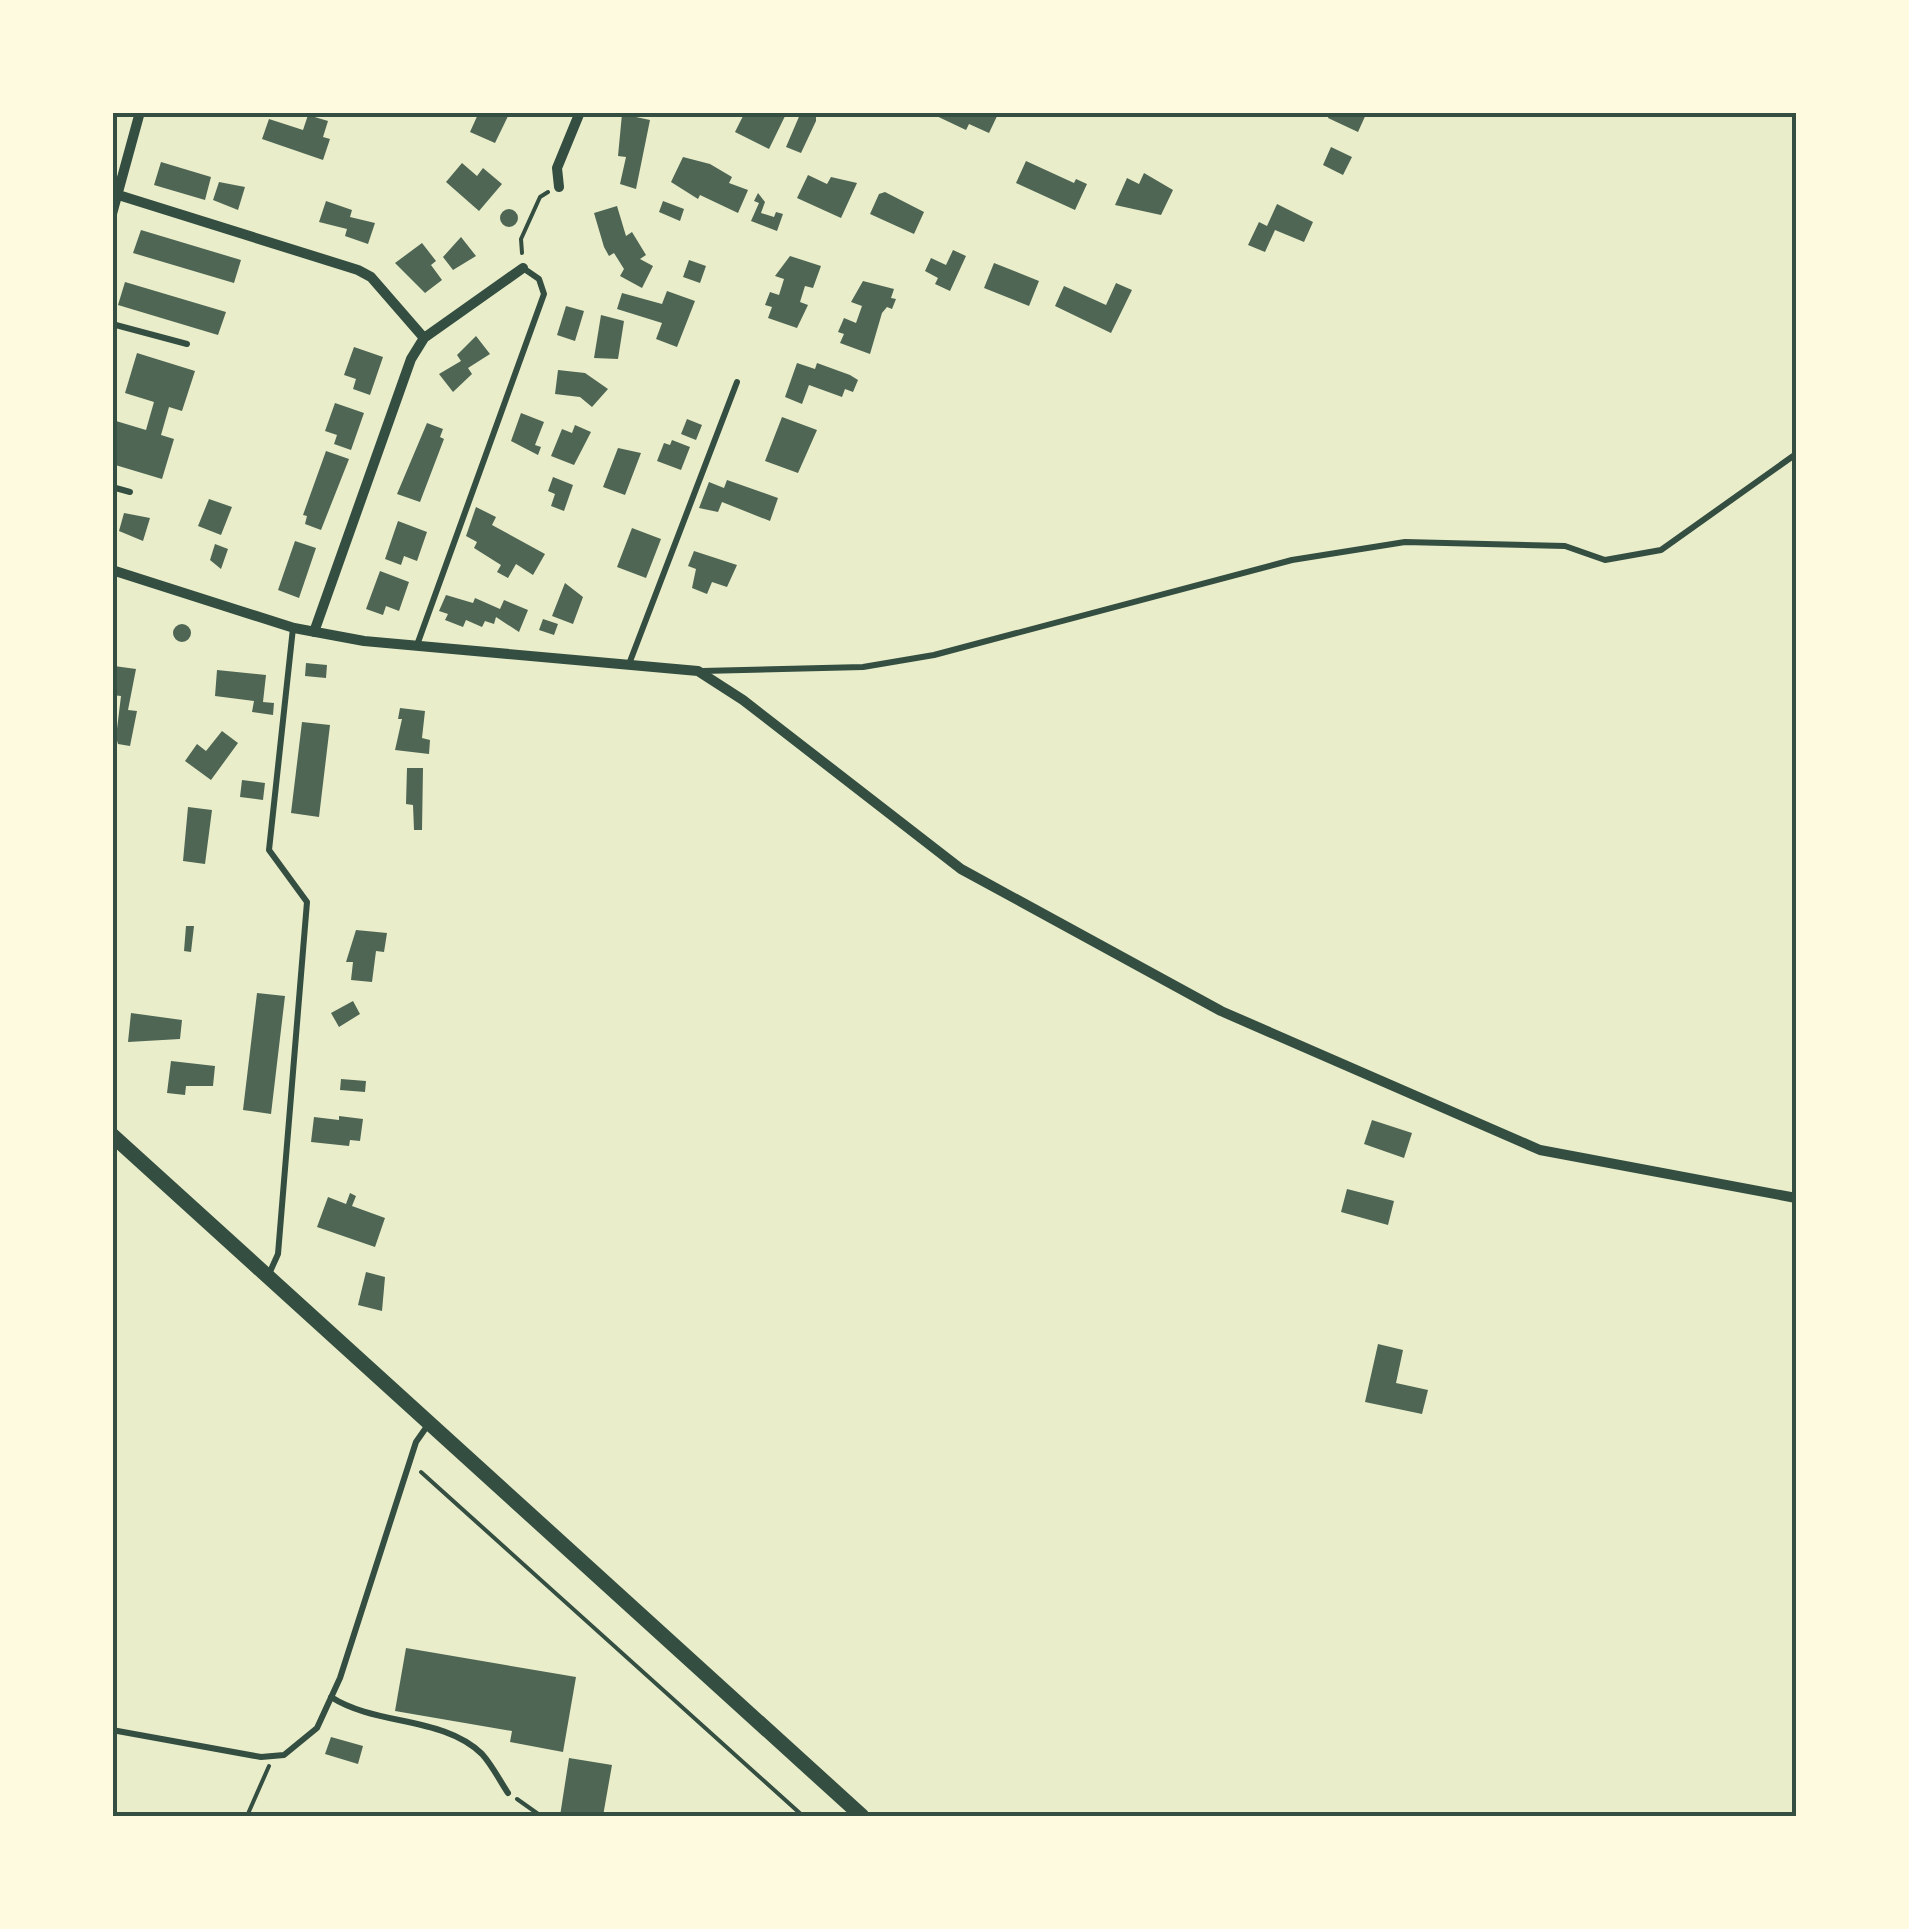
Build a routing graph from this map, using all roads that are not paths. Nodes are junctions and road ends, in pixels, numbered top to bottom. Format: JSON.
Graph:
{"nodes":[{"id":1,"x":140,"y":112,"type":"edge"},
{"id":2,"x":580,"y":112,"type":"edge"},
{"id":3,"x":559,"y":188,"type":"road end"},
{"id":4,"x":115,"y":194,"type":"edge"},
{"id":5,"x":112,"y":214,"type":"edge"},
{"id":6,"x":524,"y":268,"type":"joint"},
{"id":7,"x":112,"y":324,"type":"edge"},
{"id":8,"x":424,"y":338,"type":"junction"},
{"id":9,"x":187,"y":344,"type":"dead end"},
{"id":10,"x":737,"y":382,"type":"dead end"},
{"id":11,"x":1796,"y":454,"type":"edge"},
{"id":12,"x":112,"y":487,"type":"edge"},
{"id":13,"x":130,"y":492,"type":"dead end"},
{"id":14,"x":112,"y":570,"type":"edge"},
{"id":15,"x":294,"y":628,"type":"junction"},
{"id":16,"x":314,"y":632,"type":"junction"},
{"id":17,"x":416,"y":648,"type":"junction"},
{"id":18,"x":629,"y":665,"type":"junction"},
{"id":19,"x":698,"y":671,"type":"junction"},
{"id":20,"x":112,"y":1134,"type":"edge"},
{"id":21,"x":1796,"y":1198,"type":"edge"},
{"id":22,"x":268,"y":1276,"type":"junction"},
{"id":23,"x":430,"y":1421,"type":"junction"},
{"id":24,"x":331,"y":1697,"type":"junction"},
{"id":25,"x":112,"y":1730,"type":"edge"},
{"id":26,"x":508,"y":1793,"type":"road end"},
{"id":27,"x":862,"y":1816,"type":"edge"}],
"edges":[{"from":1,"to":4,"type":"street"},
{"from":2,"to":3,"type":"street"},
{"from":4,"to":5,"type":"street"},
{"from":4,"to":8,"type":"street"},
{"from":6,"to":8,"type":"street"},
{"from":6,"to":17,"type":"lane"},
{"from":7,"to":9,"type":"lane"},
{"from":8,"to":16,"type":"street"},
{"from":10,"to":18,"type":"lane"},
{"from":11,"to":19,"type":"lane"},
{"from":12,"to":13,"type":"lane"},
{"from":14,"to":15,"type":"street"},
{"from":15,"to":16,"type":"street"},
{"from":15,"to":22,"type":"lane"},
{"from":16,"to":17,"type":"street"},
{"from":17,"to":18,"type":"street"},
{"from":18,"to":19,"type":"street"},
{"from":19,"to":21,"type":"street"},
{"from":20,"to":22,"type":"main road"},
{"from":22,"to":23,"type":"main road"},
{"from":23,"to":24,"type":"lane"},
{"from":23,"to":27,"type":"main road"},
{"from":24,"to":25,"type":"lane"},
{"from":24,"to":26,"type":"lane"}]}
